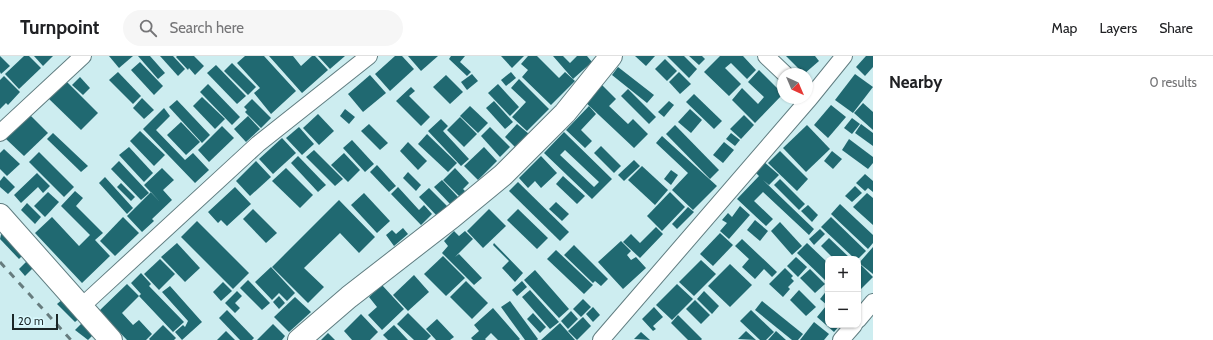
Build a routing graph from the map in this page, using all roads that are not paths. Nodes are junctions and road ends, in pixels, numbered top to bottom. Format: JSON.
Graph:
{"nodes":[{"id":1,"x":83,"y":56,"type":"edge"},
{"id":2,"x":369,"y":56,"type":"edge"},
{"id":3,"x":611,"y":56,"type":"edge"},
{"id":4,"x":766,"y":56,"type":"edge"},
{"id":5,"x":844,"y":56,"type":"edge"},
{"id":6,"x":779,"y":68,"type":"edge"},
{"id":7,"x":813,"y":90,"type":"edge"},
{"id":8,"x":801,"y":104,"type":"edge"},
{"id":9,"x":0,"y":133,"type":"edge"},
{"id":10,"x":0,"y":215,"type":"edge"},
{"id":11,"x":873,"y":302,"type":"edge"},
{"id":12,"x":82,"y":306,"type":"junction"},
{"id":13,"x":861,"y":316,"type":"edge"},
{"id":14,"x":851,"y":328,"type":"edge"},
{"id":15,"x":111,"y":340,"type":"edge"},
{"id":16,"x":299,"y":340,"type":"edge"},
{"id":17,"x":601,"y":340,"type":"edge"},
{"id":18,"x":841,"y":340,"type":"edge"}],
"edges":[{"from":1,"to":9,"type":"street"},
{"from":2,"to":12,"type":"street"},
{"from":3,"to":16,"type":"main road"},
{"from":4,"to":6,"type":"street"},
{"from":5,"to":7,"type":"street"},
{"from":8,"to":17,"type":"street"},
{"from":10,"to":12,"type":"main road"},
{"from":11,"to":13,"type":"street"},
{"from":12,"to":15,"type":"main road"},
{"from":14,"to":18,"type":"street"}]}
